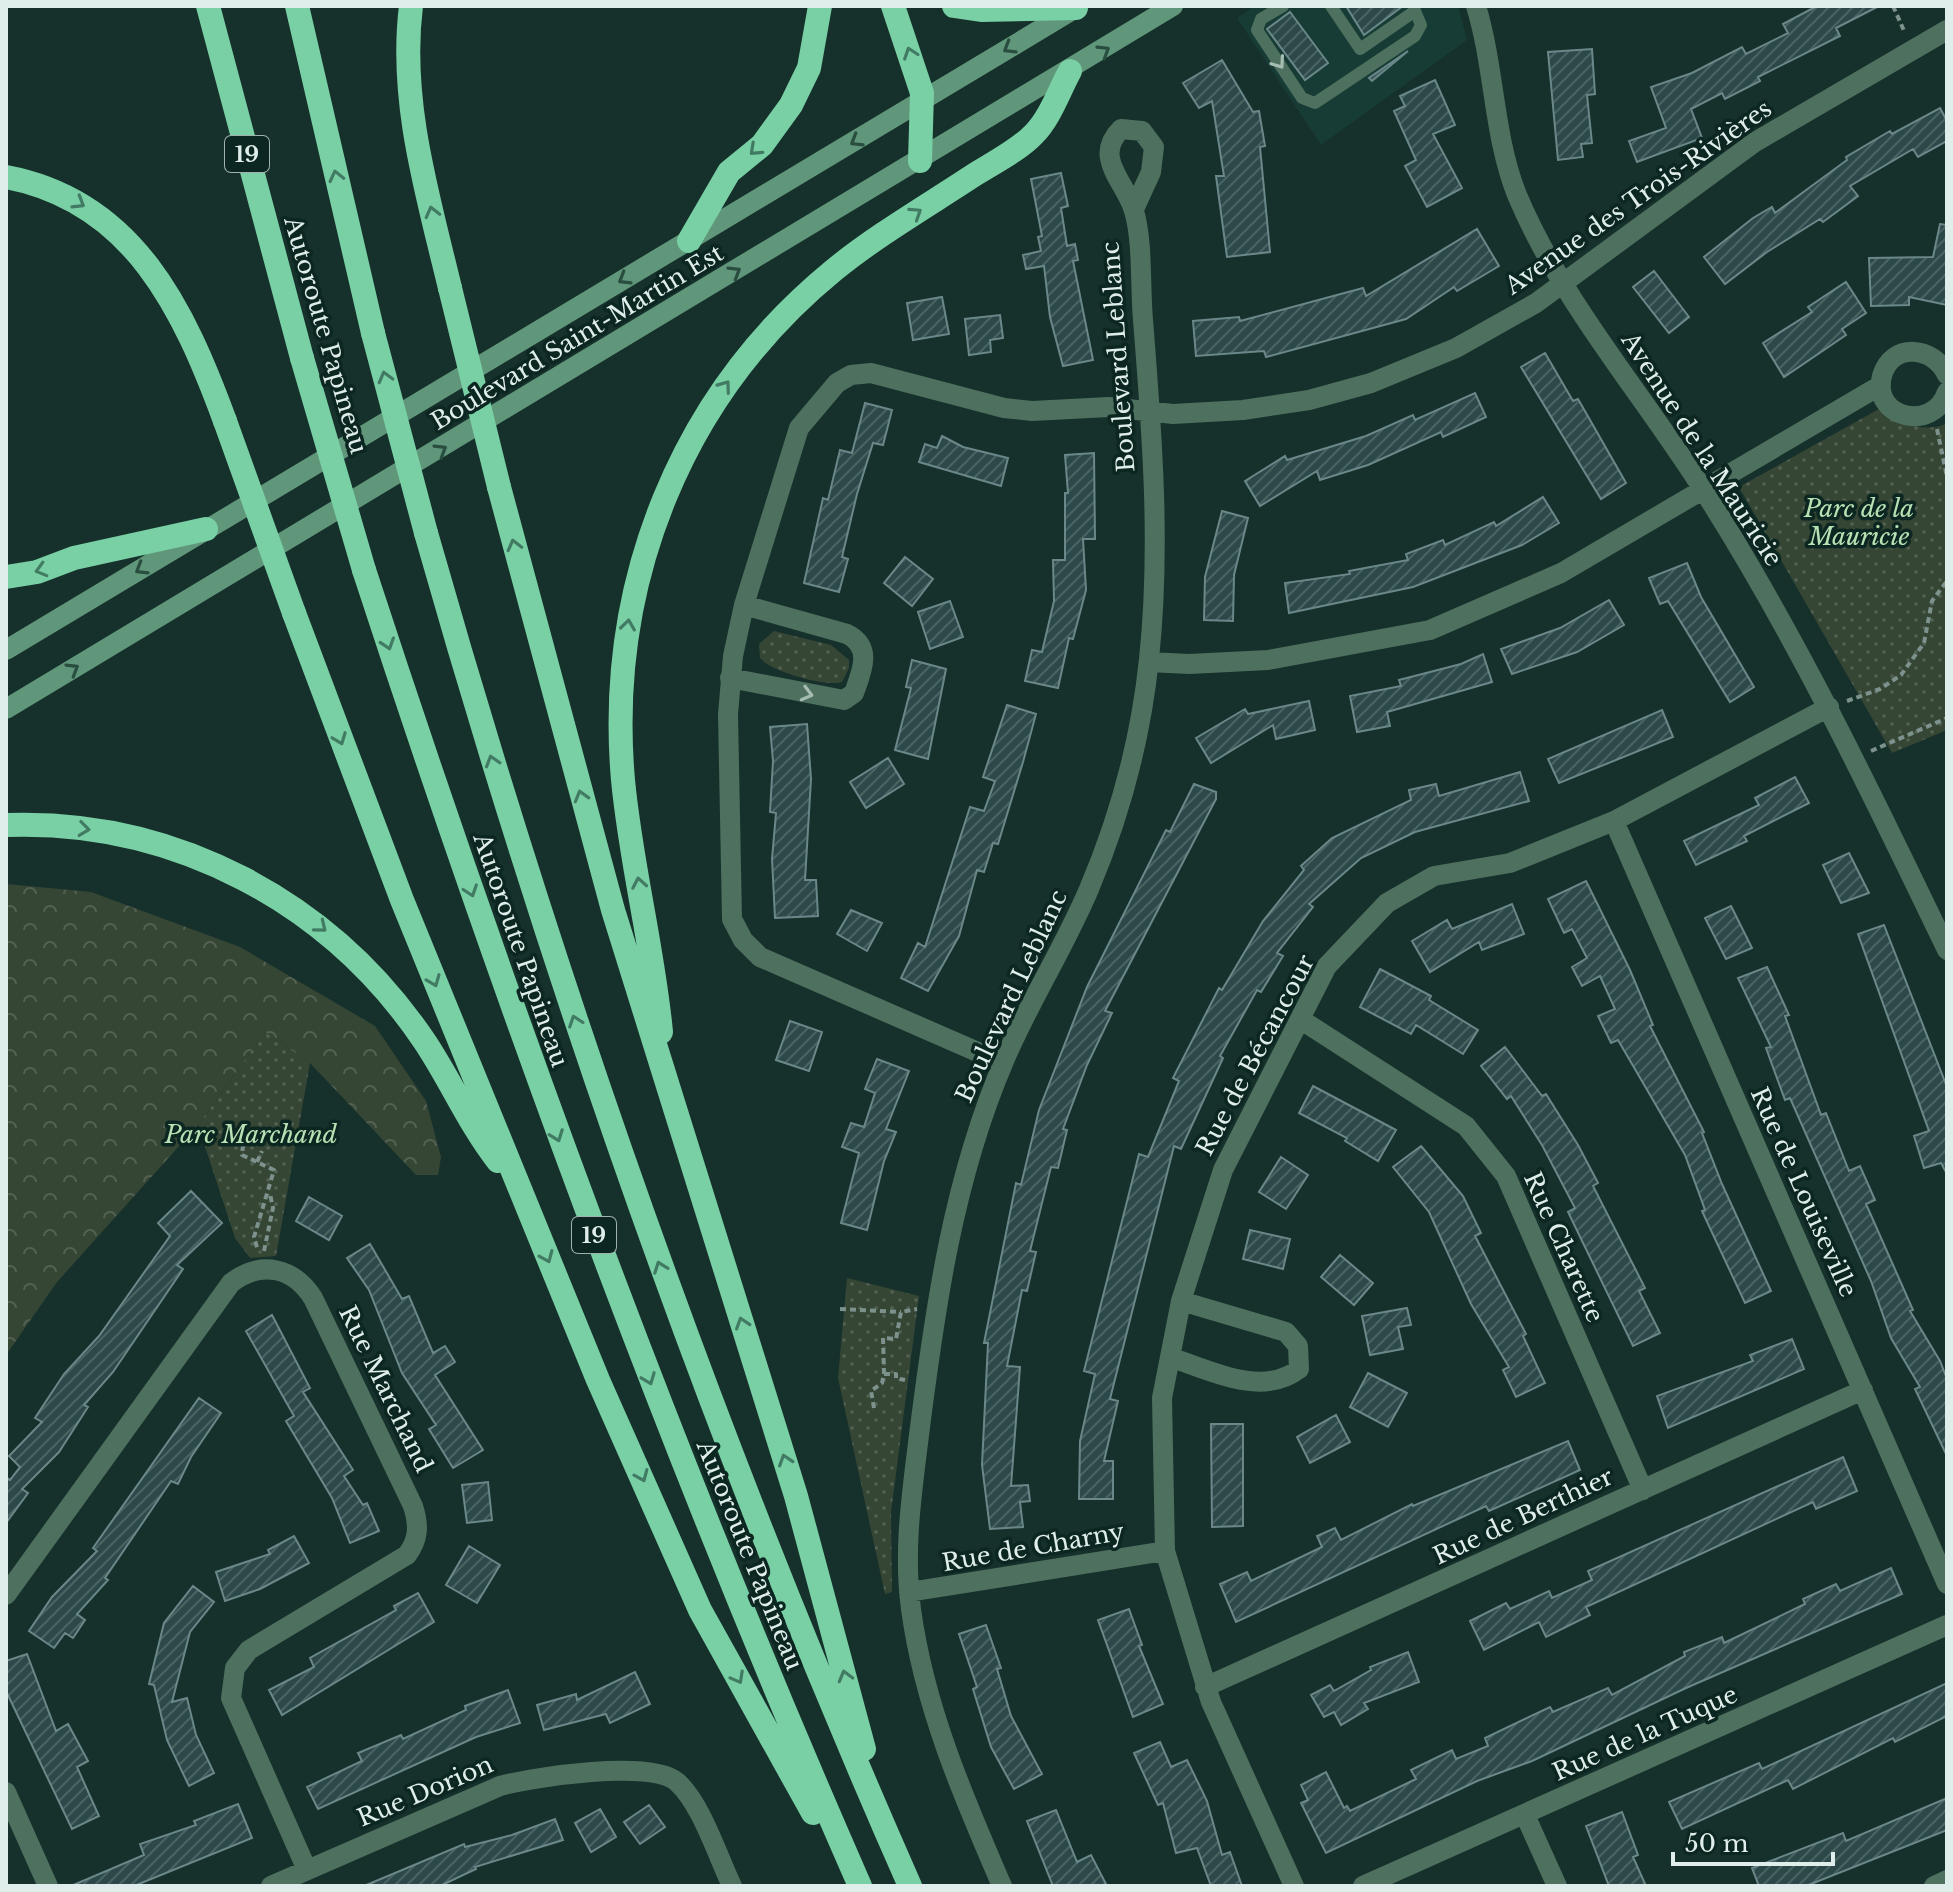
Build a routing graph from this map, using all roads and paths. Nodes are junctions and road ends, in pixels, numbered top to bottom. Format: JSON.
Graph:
{"nodes":[{"id":1,"x":195,"y":6,"type":"edge"},
{"id":2,"x":208,"y":6,"type":"edge"},
{"id":3,"x":297,"y":6,"type":"edge"},
{"id":4,"x":411,"y":6,"type":"edge"},
{"id":5,"x":820,"y":6,"type":"edge"},
{"id":6,"x":893,"y":6,"type":"edge"},
{"id":7,"x":954,"y":6,"type":"edge"},
{"id":8,"x":1173,"y":6,"type":"edge"},
{"id":9,"x":1283,"y":6,"type":"edge"},
{"id":10,"x":1331,"y":6,"type":"edge"},
{"id":11,"x":1476,"y":6,"type":"edge"},
{"id":12,"x":1893,"y":6,"type":"edge"},
{"id":13,"x":1078,"y":7,"type":"edge"},
{"id":14,"x":1414,"y":9,"type":"edge"},
{"id":15,"x":1947,"y":30,"type":"edge"},
{"id":16,"x":1906,"y":36,"type":"dead end"},
{"id":17,"x":1070,"y":71,"type":"junction"},
{"id":18,"x":923,"y":101,"type":"junction"},
{"id":19,"x":920,"y":161,"type":"junction"},
{"id":20,"x":6,"y":177,"type":"edge"},
{"id":21,"x":1134,"y":209,"type":"dead end"},
{"id":22,"x":689,"y":241,"type":"junction"},
{"id":23,"x":1565,"y":285,"type":"junction"},
{"id":24,"x":285,"y":302,"type":"junction"},
{"id":25,"x":1947,"y":375,"type":"edge"},
{"id":26,"x":1881,"y":385,"type":"junction"},
{"id":27,"x":1947,"y":392,"type":"edge"},
{"id":28,"x":1150,"y":412,"type":"junction"},
{"id":29,"x":1934,"y":412,"type":"junction"},
{"id":30,"x":1945,"y":469,"type":"edge"},
{"id":31,"x":1947,"y":477,"type":"edge"},
{"id":32,"x":1705,"y":492,"type":"junction"},
{"id":33,"x":206,"y":529,"type":"junction"},
{"id":34,"x":6,"y":577,"type":"edge"},
{"id":35,"x":1947,"y":581,"type":"edge"},
{"id":36,"x":744,"y":605,"type":"junction"},
{"id":37,"x":6,"y":650,"type":"edge"},
{"id":38,"x":1149,"y":662,"type":"junction"},
{"id":39,"x":730,"y":678,"type":"junction"},
{"id":40,"x":1829,"y":707,"type":"junction"},
{"id":41,"x":6,"y":709,"type":"edge"},
{"id":42,"x":1947,"y":718,"type":"edge"},
{"id":43,"x":1854,"y":758,"type":"junction"},
{"id":44,"x":1614,"y":821,"type":"junction"},
{"id":45,"x":6,"y":825,"type":"edge"},
{"id":46,"x":1947,"y":950,"type":"edge"},
{"id":47,"x":1300,"y":1019,"type":"junction"},
{"id":48,"x":1003,"y":1063,"type":"junction"},
{"id":49,"x":667,"y":1086,"type":"junction"},
{"id":50,"x":245,"y":1125,"type":"dead end"},
{"id":51,"x":262,"y":1151,"type":"dead end"},
{"id":52,"x":259,"y":1163,"type":"junction"},
{"id":53,"x":258,"y":1172,"type":"dead end"},
{"id":54,"x":517,"y":1185,"type":"junction"},
{"id":55,"x":269,"y":1193,"type":"junction"},
{"id":56,"x":1181,"y":1301,"type":"junction"},
{"id":57,"x":840,"y":1309,"type":"dead end"},
{"id":58,"x":917,"y":1309,"type":"dead end"},
{"id":59,"x":901,"y":1312,"type":"junction"},
{"id":60,"x":1170,"y":1357,"type":"junction"},
{"id":61,"x":884,"y":1374,"type":"junction"},
{"id":62,"x":908,"y":1380,"type":"dead end"},
{"id":63,"x":1863,"y":1390,"type":"junction"},
{"id":64,"x":874,"y":1408,"type":"dead end"},
{"id":65,"x":1643,"y":1490,"type":"junction"},
{"id":66,"x":1165,"y":1551,"type":"junction"},
{"id":67,"x":1947,"y":1584,"type":"edge"},
{"id":68,"x":909,"y":1592,"type":"junction"},
{"id":69,"x":6,"y":1595,"type":"edge"},
{"id":70,"x":1947,"y":1625,"type":"edge"},
{"id":71,"x":1205,"y":1687,"type":"junction"},
{"id":72,"x":6,"y":1792,"type":"edge"},
{"id":73,"x":1525,"y":1815,"type":"junction"},
{"id":74,"x":887,"y":1833,"type":"junction"},
{"id":75,"x":307,"y":1870,"type":"junction"},
{"id":76,"x":1947,"y":1880,"type":"edge"},
{"id":77,"x":48,"y":1886,"type":"edge"},
{"id":78,"x":271,"y":1886,"type":"edge"},
{"id":79,"x":732,"y":1886,"type":"edge"},
{"id":80,"x":853,"y":1886,"type":"edge"},
{"id":81,"x":860,"y":1886,"type":"edge"},
{"id":82,"x":910,"y":1886,"type":"edge"},
{"id":83,"x":1002,"y":1886,"type":"edge"},
{"id":84,"x":1294,"y":1886,"type":"edge"},
{"id":85,"x":1363,"y":1886,"type":"edge"},
{"id":86,"x":1557,"y":1886,"type":"edge"},
{"id":87,"x":1934,"y":1886,"type":"edge"}],
"edges":[{"from":1,"to":24,"type":"highway"},
{"from":2,"to":24,"type":"highway","name":"Autoroute Papineau","number":"19"},
{"from":74,"to":3,"type":"highway","name":"Autoroute Papineau","number":"19","one_way":true,"bridge":true},
{"from":49,"to":4,"type":"highway","one_way":true,"bridge":true},
{"from":5,"to":22,"type":"highway","one_way":true},
{"from":18,"to":6,"type":"highway","one_way":true},
{"from":7,"to":13,"type":"highway"},
{"from":17,"to":8,"type":"main road","name":"Boulevard Saint-Martin Est","one_way":true},
{"from":9,"to":14,"type":"lane","one_way":true},
{"from":10,"to":14,"type":"lane"},
{"from":11,"to":23,"type":"street","name":"Avenue de la Mauricie"},
{"from":12,"to":16,"type":"path"},
{"from":13,"to":18,"type":"main road","name":"Boulevard Saint-Martin Est","one_way":true},
{"from":15,"to":23,"type":"street","name":"Avenue des Trois-Rivières"},
{"from":17,"to":19,"type":"main road","name":"Boulevard Saint-Martin Est"},
{"from":49,"to":17,"type":"highway","one_way":true},
{"from":18,"to":19,"type":"highway"},
{"from":18,"to":22,"type":"main road","name":"Boulevard Saint-Martin Est","one_way":true},
{"from":41,"to":19,"type":"main road","name":"Boulevard Saint-Martin Est","one_way":true},
{"from":20,"to":54,"type":"highway","one_way":true,"bridge":true},
{"from":21,"to":28,"type":"street","name":"Boulevard Leblanc"},
{"from":22,"to":33,"type":"main road","name":"Boulevard Saint-Martin Est","one_way":true},
{"from":23,"to":28,"type":"street","name":"Avenue des Trois-Rivières"},
{"from":23,"to":32,"type":"street","name":"Avenue de la Mauricie"},
{"from":24,"to":81,"type":"highway","name":"Autoroute Papineau","number":"19","one_way":true,"bridge":true},
{"from":25,"to":26,"type":"street"},
{"from":26,"to":29,"type":"street"},
{"from":26,"to":32,"type":"street"},
{"from":27,"to":29,"type":"street"},
{"from":28,"to":36,"type":"street","name":"Avenue des Trois-Rivières"},
{"from":28,"to":38,"type":"street","name":"Boulevard Leblanc"},
{"from":29,"to":30,"type":"path"},
{"from":30,"to":31,"type":"path"},
{"from":32,"to":38,"type":"street"},
{"from":32,"to":40,"type":"street","name":"Avenue de la Mauricie"},
{"from":33,"to":34,"type":"highway","one_way":true},
{"from":33,"to":37,"type":"main road","name":"Boulevard Saint-Martin Est","one_way":true},
{"from":35,"to":40,"type":"path"},
{"from":36,"to":39,"type":"street","name":"Avenue des Trois-Rivières"},
{"from":39,"to":36,"type":"street","one_way":true},
{"from":38,"to":48,"type":"street","name":"Boulevard Leblanc"},
{"from":39,"to":48,"type":"street","name":"Avenue des Trois-Rivières"},
{"from":40,"to":43,"type":"street","name":"Avenue de la Mauricie"},
{"from":40,"to":44,"type":"street","name":"Rue de Bécancour"},
{"from":42,"to":43,"type":"path"},
{"from":43,"to":46,"type":"street","name":"Avenue de la Mauricie"},
{"from":44,"to":47,"type":"street","name":"Rue de Bécancour"},
{"from":44,"to":63,"type":"street","name":"Rue de Louiseville"},
{"from":45,"to":54,"type":"highway","one_way":true},
{"from":47,"to":56,"type":"street","name":"Rue de Bécancour"},
{"from":47,"to":65,"type":"street","name":"Rue Charette"},
{"from":48,"to":68,"type":"street","name":"Boulevard Leblanc"},
{"from":74,"to":49,"type":"highway","one_way":true},
{"from":50,"to":52,"type":"path"},
{"from":51,"to":52,"type":"path"},
{"from":52,"to":53,"type":"path"},
{"from":52,"to":55,"type":"path"},
{"from":54,"to":80,"type":"highway","one_way":true},
{"from":55,"to":55,"type":"path"},
{"from":56,"to":60,"type":"street","name":"Rue de Bécancour"},
{"from":56,"to":60,"type":"street"},
{"from":57,"to":59,"type":"path"},
{"from":58,"to":59,"type":"path"},
{"from":59,"to":61,"type":"path"},
{"from":60,"to":66,"type":"street","name":"Rue de Bécancour"},
{"from":61,"to":62,"type":"path"},
{"from":61,"to":64,"type":"path"},
{"from":63,"to":65,"type":"street","name":"Rue de Berthier"},
{"from":63,"to":67,"type":"street","name":"Rue de Louiseville"},
{"from":65,"to":71,"type":"street","name":"Rue de Berthier"},
{"from":66,"to":68,"type":"street","name":"Rue de Charny"},
{"from":66,"to":71,"type":"street","name":"Rue de Bécancour"},
{"from":68,"to":83,"type":"street","name":"Boulevard Leblanc"},
{"from":69,"to":75,"type":"street","name":"Rue Marchand"},
{"from":70,"to":73,"type":"street","name":"Rue de la Tuque"},
{"from":71,"to":84,"type":"street","name":"Rue de Bécancour"},
{"from":72,"to":77,"type":"street"},
{"from":73,"to":85,"type":"street","name":"Rue de la Tuque"},
{"from":73,"to":86,"type":"street"},
{"from":74,"to":82,"type":"highway","name":"Autoroute Papineau","number":"19"},
{"from":75,"to":78,"type":"street","name":"Rue Dorion"},
{"from":75,"to":79,"type":"street","name":"Rue Dorion"},
{"from":76,"to":87,"type":"street"}]}
